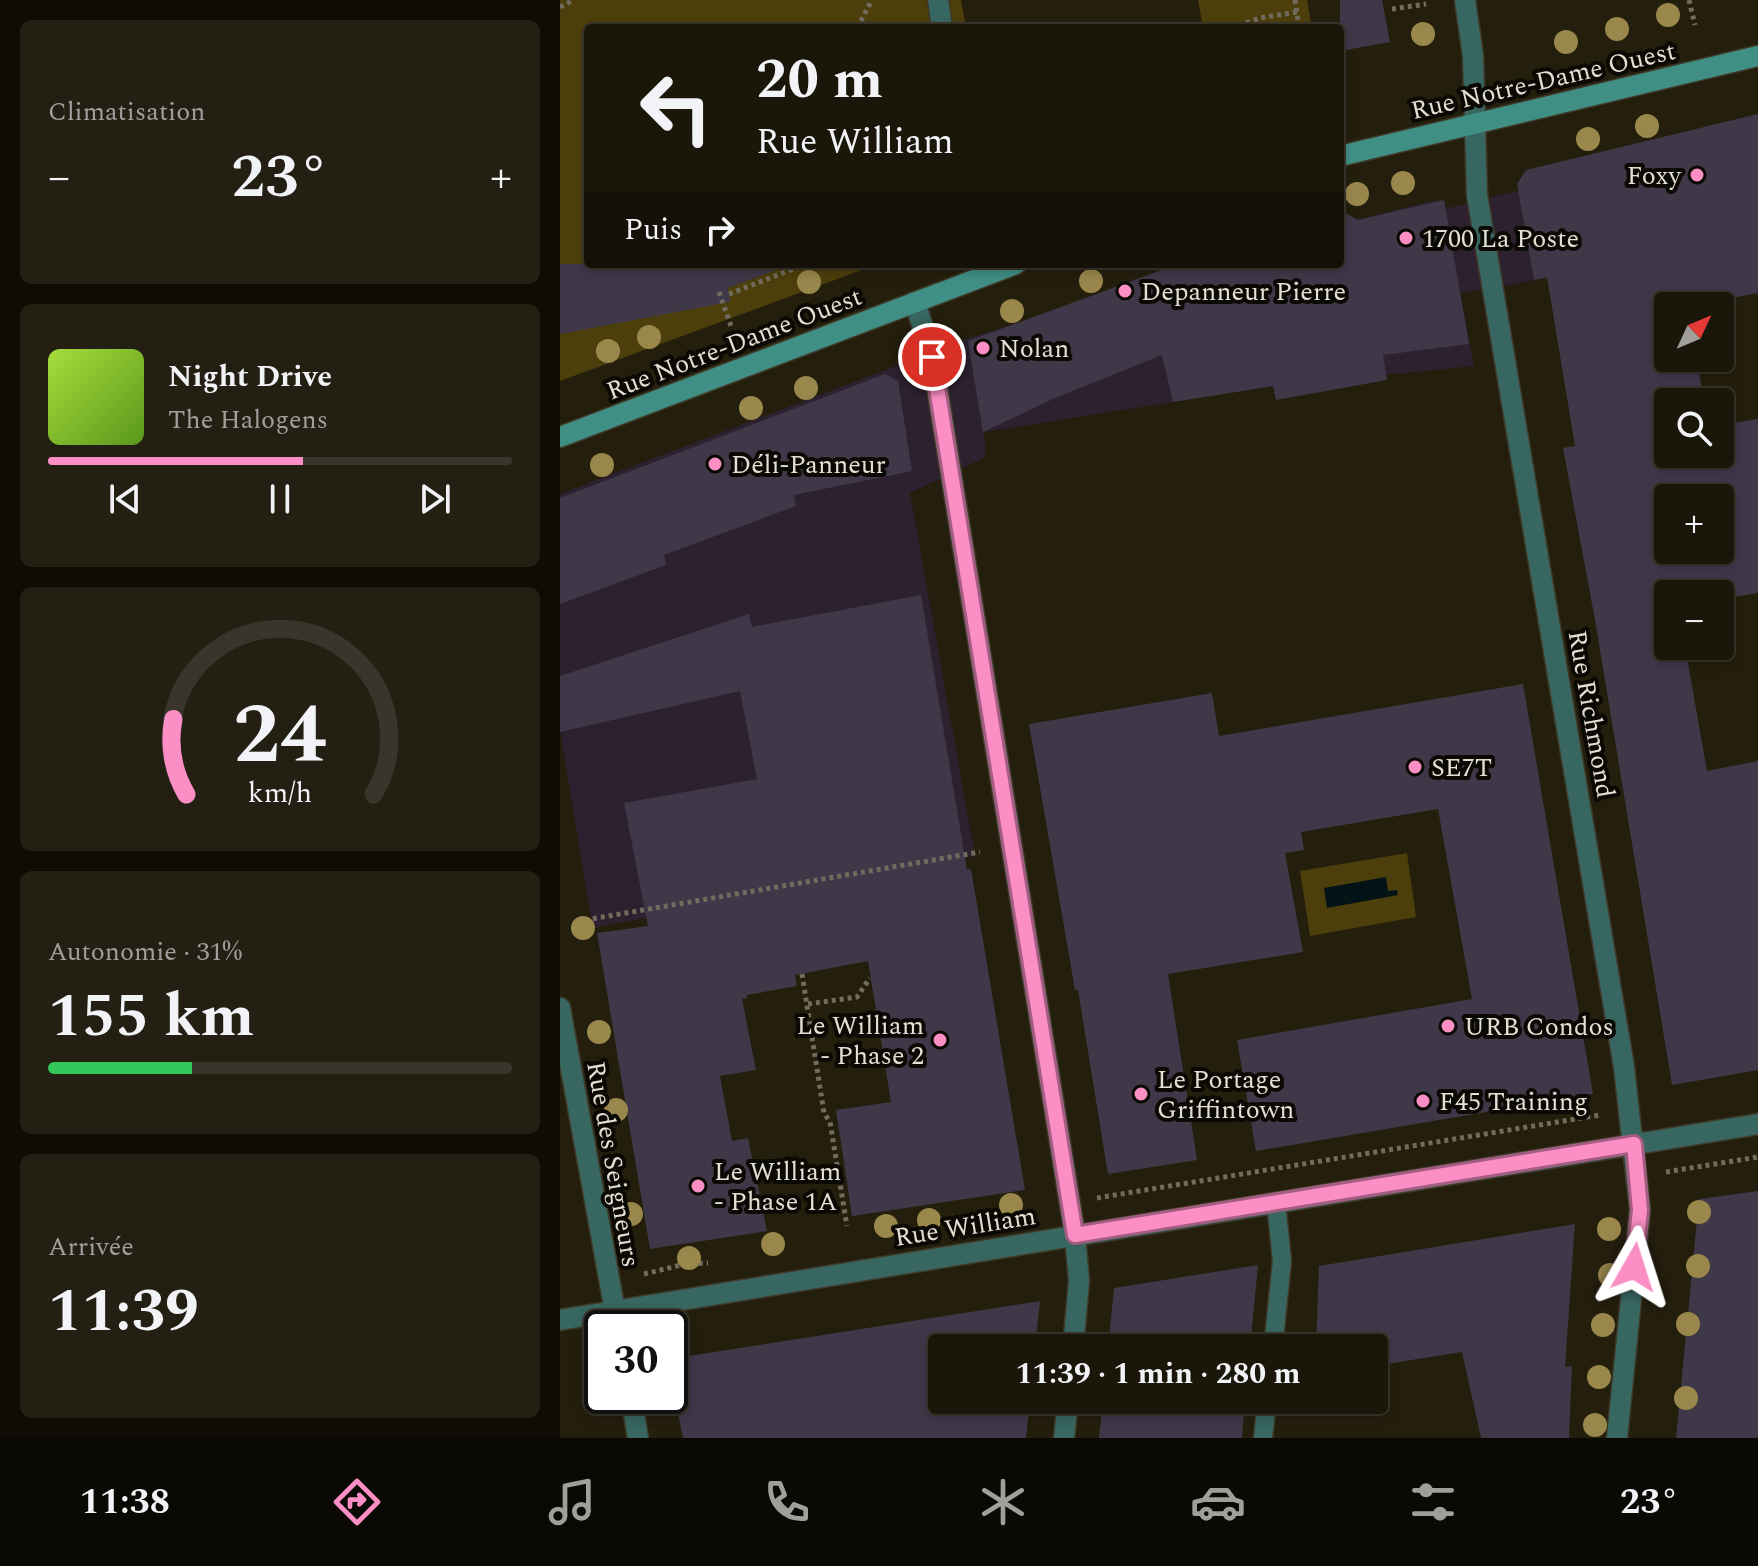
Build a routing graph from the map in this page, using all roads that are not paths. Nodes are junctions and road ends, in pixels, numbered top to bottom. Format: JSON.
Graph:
{"nodes":[{"id":1,"x":938,"y":0,"type":"edge"},
{"id":2,"x":1465,"y":0,"type":"edge"},
{"id":3,"x":941,"y":24,"type":"edge"},
{"id":4,"x":1758,"y":56,"type":"edge"},
{"id":5,"x":1476,"y":122,"type":"junction"},
{"id":6,"x":1344,"y":155,"type":"edge"},
{"id":7,"x":989,"y":269,"type":"edge"},
{"id":8,"x":915,"y":302,"type":"junction"},
{"id":9,"x":560,"y":437,"type":"edge"},
{"id":10,"x":560,"y":1008,"type":"edge"},
{"id":11,"x":1758,"y":1124,"type":"edge"},
{"id":12,"x":1634,"y":1144,"type":"junction"},
{"id":13,"x":1276,"y":1202,"type":"junction"},
{"id":14,"x":1075,"y":1235,"type":"junction"},
{"id":15,"x":614,"y":1310,"type":"edge"},
{"id":16,"x":670,"y":1310,"type":"edge"},
{"id":17,"x":560,"y":1320,"type":"edge"},
{"id":18,"x":584,"y":1320,"type":"edge"},
{"id":19,"x":1074,"y":1334,"type":"edge"},
{"id":20,"x":1274,"y":1334,"type":"edge"},
{"id":21,"x":634,"y":1414,"type":"edge"},
{"id":22,"x":1067,"y":1414,"type":"edge"},
{"id":23,"x":1266,"y":1414,"type":"edge"},
{"id":24,"x":638,"y":1438,"type":"edge"},
{"id":25,"x":1064,"y":1438,"type":"edge"},
{"id":26,"x":1263,"y":1438,"type":"edge"},
{"id":27,"x":1617,"y":1438,"type":"edge"}],
"edges":[{"from":1,"to":3,"type":"street"},
{"from":2,"to":5,"type":"street","name":"Rue Richmond"},
{"from":4,"to":5,"type":"main road","name":"Rue Notre-Dame Ouest"},
{"from":5,"to":6,"type":"main road","name":"Rue Notre-Dame Ouest"},
{"from":5,"to":12,"type":"street","name":"Rue Richmond"},
{"from":7,"to":8,"type":"main road","name":"Rue Notre-Dame Ouest"},
{"from":8,"to":9,"type":"main road","name":"Rue Notre-Dame Ouest"},
{"from":8,"to":14,"type":"street"},
{"from":10,"to":15,"type":"street","name":"Rue des Seigneurs"},
{"from":11,"to":12,"type":"street","name":"Rue William"},
{"from":12,"to":13,"type":"street","name":"Rue William"},
{"from":12,"to":27,"type":"street","name":"Rue Richmond"},
{"from":13,"to":14,"type":"street","name":"Rue William"},
{"from":13,"to":20,"type":"lane"},
{"from":14,"to":16,"type":"street","name":"Rue William"},
{"from":14,"to":19,"type":"street"},
{"from":17,"to":18,"type":"street","name":"Rue William"},
{"from":21,"to":24,"type":"street"},
{"from":22,"to":25,"type":"street"},
{"from":23,"to":26,"type":"lane"}]}
